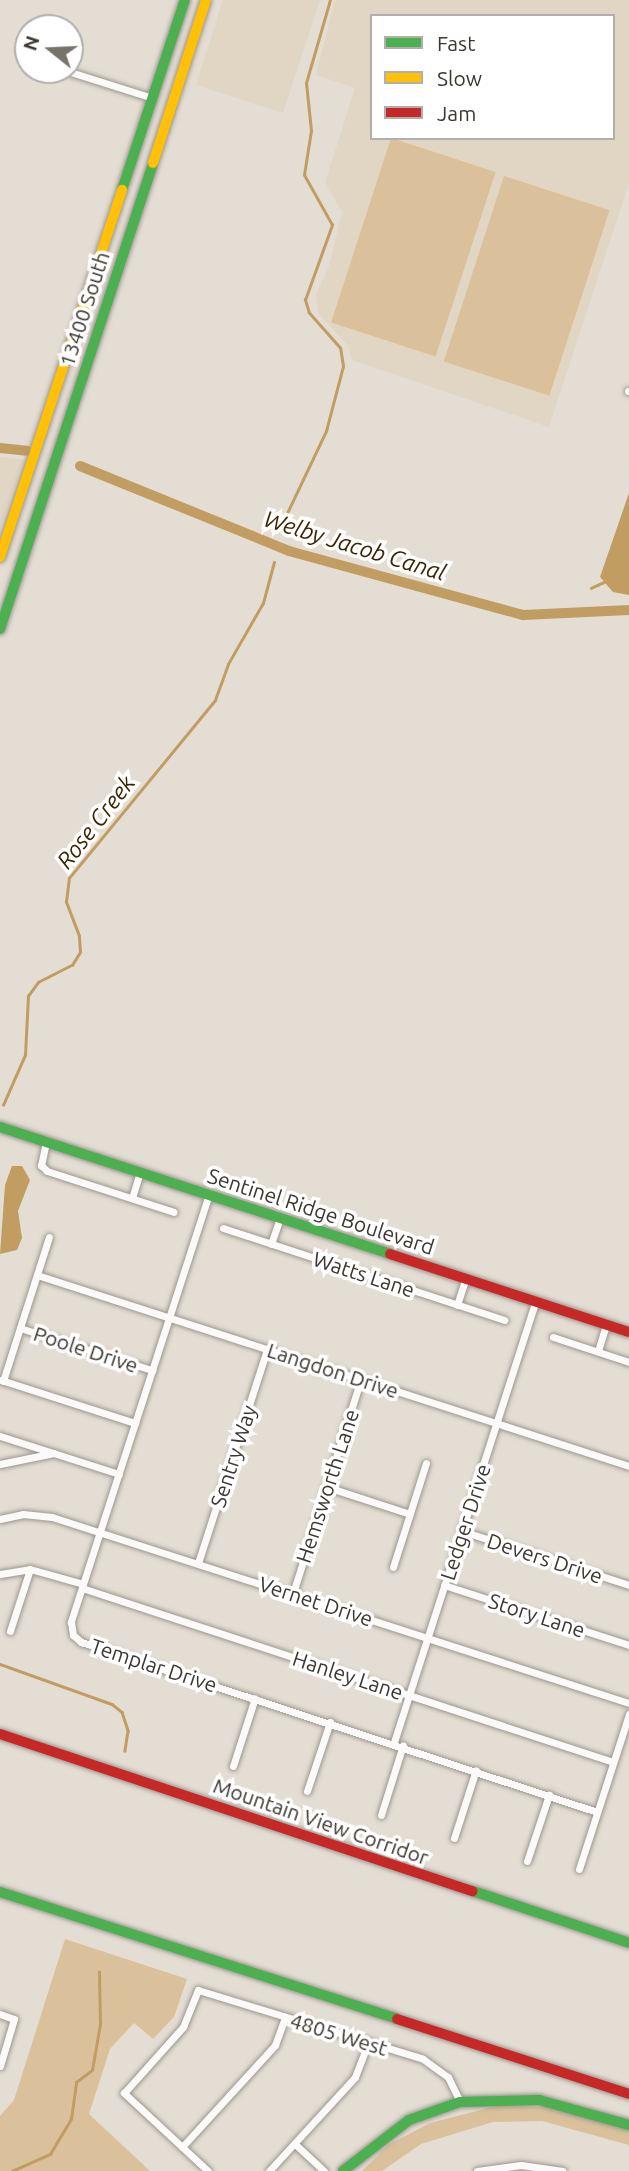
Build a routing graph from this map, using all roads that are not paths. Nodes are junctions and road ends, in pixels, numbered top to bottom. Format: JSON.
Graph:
{"nodes":[{"id":1,"x":186,"y":0,"type":"edge"},
{"id":2,"x":206,"y":0,"type":"edge"},
{"id":3,"x":84,"y":77,"type":"edge"},
{"id":4,"x":153,"y":99,"type":"junction"},
{"id":5,"x":0,"y":557,"type":"edge"},
{"id":6,"x":0,"y":629,"type":"edge"},
{"id":7,"x":0,"y":1127,"type":"edge"},
{"id":8,"x":46,"y":1142,"type":"junction"},
{"id":9,"x":140,"y":1172,"type":"junction"},
{"id":10,"x":209,"y":1194,"type":"junction"},
{"id":11,"x":132,"y":1198,"type":"junction"},
{"id":12,"x":174,"y":1212,"type":"dead end"},
{"id":13,"x":280,"y":1218,"type":"junction"},
{"id":14,"x":223,"y":1228,"type":"dead end"},
{"id":15,"x":49,"y":1237,"type":"dead end"},
{"id":16,"x":271,"y":1244,"type":"junction"},
{"id":17,"x":37,"y":1275,"type":"junction"},
{"id":18,"x":466,"y":1278,"type":"junction"},
{"id":19,"x":536,"y":1301,"type":"junction"},
{"id":20,"x":457,"y":1305,"type":"junction"},
{"id":21,"x":169,"y":1318,"type":"junction"},
{"id":22,"x":505,"y":1320,"type":"dead end"},
{"id":23,"x":606,"y":1324,"type":"junction"},
{"id":24,"x":20,"y":1328,"type":"junction"},
{"id":25,"x":629,"y":1332,"type":"edge"},
{"id":26,"x":552,"y":1337,"type":"dead end"},
{"id":27,"x":267,"y":1349,"type":"junction"},
{"id":28,"x":598,"y":1351,"type":"junction"},
{"id":29,"x":629,"y":1362,"type":"edge"},
{"id":30,"x":152,"y":1370,"type":"junction"},
{"id":31,"x":361,"y":1379,"type":"junction"},
{"id":32,"x":2,"y":1380,"type":"edge"},
{"id":33,"x":135,"y":1423,"type":"junction"},
{"id":34,"x":496,"y":1423,"type":"junction"},
{"id":35,"x":0,"y":1436,"type":"edge"},
{"id":36,"x":55,"y":1453,"type":"junction"},
{"id":37,"x":426,"y":1463,"type":"dead end"},
{"id":38,"x":0,"y":1464,"type":"edge"},
{"id":39,"x":629,"y":1466,"type":"edge"},
{"id":40,"x":119,"y":1474,"type":"junction"},
{"id":41,"x":327,"y":1487,"type":"junction"},
{"id":42,"x":410,"y":1514,"type":"junction"},
{"id":43,"x":0,"y":1519,"type":"edge"},
{"id":44,"x":462,"y":1531,"type":"junction"},
{"id":45,"x":100,"y":1532,"type":"junction"},
{"id":46,"x":198,"y":1563,"type":"junction"},
{"id":47,"x":393,"y":1567,"type":"dead end"},
{"id":48,"x":30,"y":1569,"type":"junction"},
{"id":49,"x":0,"y":1574,"type":"edge"},
{"id":50,"x":444,"y":1585,"type":"junction"},
{"id":51,"x":629,"y":1585,"type":"edge"},
{"id":52,"x":83,"y":1586,"type":"junction"},
{"id":53,"x":293,"y":1593,"type":"junction"},
{"id":54,"x":10,"y":1631,"type":"dead end"},
{"id":55,"x":428,"y":1639,"type":"junction"},
{"id":56,"x":629,"y":1645,"type":"edge"},
{"id":57,"x":409,"y":1695,"type":"junction"},
{"id":58,"x":255,"y":1698,"type":"junction"},
{"id":59,"x":629,"y":1703,"type":"edge"},
{"id":60,"x":629,"y":1714,"type":"edge"},
{"id":61,"x":330,"y":1722,"type":"junction"},
{"id":62,"x":0,"y":1734,"type":"edge"},
{"id":63,"x":394,"y":1742,"type":"junction"},
{"id":64,"x":403,"y":1745,"type":"junction"},
{"id":65,"x":613,"y":1762,"type":"junction"},
{"id":66,"x":233,"y":1766,"type":"dead end"},
{"id":67,"x":476,"y":1770,"type":"junction"},
{"id":68,"x":307,"y":1791,"type":"dead end"},
{"id":69,"x":549,"y":1795,"type":"junction"},
{"id":70,"x":597,"y":1812,"type":"junction"},
{"id":71,"x":381,"y":1815,"type":"dead end"},
{"id":72,"x":454,"y":1838,"type":"dead end"},
{"id":73,"x":527,"y":1861,"type":"dead end"},
{"id":74,"x":579,"y":1869,"type":"dead end"},
{"id":75,"x":0,"y":1892,"type":"edge"},
{"id":76,"x":629,"y":1943,"type":"edge"},
{"id":77,"x":0,"y":2014,"type":"edge"},
{"id":78,"x":285,"y":2017,"type":"junction"},
{"id":79,"x":368,"y":2043,"type":"junction"},
{"id":80,"x":0,"y":2066,"type":"edge"},
{"id":81,"x":629,"y":2094,"type":"edge"},
{"id":82,"x":460,"y":2102,"type":"junction"},
{"id":83,"x":629,"y":2125,"type":"edge"},
{"id":84,"x":295,"y":2144,"type":"junction"},
{"id":85,"x":182,"y":2147,"type":"junction"},
{"id":86,"x":208,"y":2171,"type":"edge"},
{"id":87,"x":269,"y":2171,"type":"edge"},
{"id":88,"x":324,"y":2171,"type":"edge"},
{"id":89,"x":344,"y":2171,"type":"edge"},
{"id":90,"x":477,"y":2171,"type":"edge"},
{"id":91,"x":563,"y":2171,"type":"edge"}],
"edges":[{"from":1,"to":4,"type":"main road","name":"13400 South"},
{"from":2,"to":6,"type":"main road","name":"13400 South"},
{"from":3,"to":4,"type":"street"},
{"from":4,"to":5,"type":"main road","name":"13400 South"},
{"from":7,"to":8,"type":"main road","name":"Sentinel Ridge Boulevard"},
{"from":8,"to":9,"type":"main road","name":"Sentinel Ridge Boulevard"},
{"from":8,"to":11,"type":"street"},
{"from":9,"to":10,"type":"main road","name":"Sentinel Ridge Boulevard"},
{"from":9,"to":11,"type":"street"},
{"from":10,"to":13,"type":"main road","name":"Sentinel Ridge Boulevard"},
{"from":10,"to":21,"type":"street","name":"Templar Drive"},
{"from":11,"to":12,"type":"street"},
{"from":13,"to":16,"type":"street"},
{"from":13,"to":18,"type":"main road","name":"Sentinel Ridge Boulevard"},
{"from":14,"to":16,"type":"street","name":"Watts Lane"},
{"from":15,"to":17,"type":"street"},
{"from":16,"to":20,"type":"street","name":"Watts Lane"},
{"from":17,"to":21,"type":"street","name":"Langdon Drive"},
{"from":17,"to":24,"type":"street"},
{"from":18,"to":19,"type":"main road","name":"Sentinel Ridge Boulevard"},
{"from":18,"to":20,"type":"street"},
{"from":19,"to":23,"type":"main road","name":"Sentinel Ridge Boulevard"},
{"from":19,"to":34,"type":"street","name":"Ledger Drive"},
{"from":20,"to":22,"type":"street","name":"Watts Lane"},
{"from":21,"to":27,"type":"street","name":"Langdon Drive"},
{"from":21,"to":30,"type":"street","name":"Templar Drive"},
{"from":23,"to":25,"type":"main road","name":"Sentinel Ridge Boulevard"},
{"from":23,"to":28,"type":"street"},
{"from":24,"to":30,"type":"street","name":"Poole Drive"},
{"from":24,"to":32,"type":"street"},
{"from":26,"to":28,"type":"street"},
{"from":27,"to":31,"type":"street","name":"Langdon Drive"},
{"from":27,"to":46,"type":"street","name":"Sentry Way"},
{"from":28,"to":29,"type":"street"},
{"from":30,"to":33,"type":"street","name":"Templar Drive"},
{"from":31,"to":34,"type":"street","name":"Langdon Drive"},
{"from":31,"to":41,"type":"street","name":"Hemsworth Lane"},
{"from":32,"to":33,"type":"street"},
{"from":33,"to":40,"type":"street","name":"Templar Drive"},
{"from":34,"to":39,"type":"street","name":"Langdon Drive"},
{"from":34,"to":44,"type":"street","name":"Ledger Drive"},
{"from":35,"to":36,"type":"street"},
{"from":36,"to":38,"type":"street"},
{"from":36,"to":40,"type":"street"},
{"from":37,"to":42,"type":"street"},
{"from":40,"to":45,"type":"street","name":"Templar Drive"},
{"from":41,"to":42,"type":"street"},
{"from":41,"to":53,"type":"street","name":"Hemsworth Lane"},
{"from":42,"to":47,"type":"street"},
{"from":43,"to":45,"type":"street","name":"Vernet Drive"},
{"from":44,"to":50,"type":"street","name":"Ledger Drive"},
{"from":44,"to":51,"type":"street","name":"Devers Drive"},
{"from":45,"to":46,"type":"street","name":"Vernet Drive"},
{"from":45,"to":52,"type":"street","name":"Templar Drive"},
{"from":46,"to":53,"type":"street","name":"Vernet Drive"},
{"from":48,"to":49,"type":"street","name":"Hanley Lane"},
{"from":48,"to":52,"type":"street","name":"Hanley Lane"},
{"from":48,"to":54,"type":"street"},
{"from":50,"to":55,"type":"street","name":"Ledger Drive"},
{"from":50,"to":56,"type":"street","name":"Story Lane"},
{"from":52,"to":57,"type":"street","name":"Hanley Lane"},
{"from":52,"to":58,"type":"street","name":"Templar Drive"},
{"from":53,"to":55,"type":"street","name":"Vernet Drive"},
{"from":55,"to":57,"type":"street","name":"Ledger Drive"},
{"from":55,"to":59,"type":"street","name":"Vernet Drive"},
{"from":57,"to":63,"type":"street","name":"Ledger Drive"},
{"from":57,"to":65,"type":"street","name":"Hanley Lane"},
{"from":58,"to":61,"type":"street","name":"Templar Drive"},
{"from":58,"to":66,"type":"street"},
{"from":60,"to":65,"type":"street"},
{"from":61,"to":63,"type":"street","name":"Templar Drive"},
{"from":61,"to":68,"type":"street"},
{"from":62,"to":76,"type":"main road","name":"Mountain View Corridor"},
{"from":63,"to":64,"type":"street","name":"Templar Drive"},
{"from":64,"to":67,"type":"street","name":"Templar Drive"},
{"from":64,"to":71,"type":"street"},
{"from":65,"to":70,"type":"street"},
{"from":67,"to":69,"type":"street","name":"Templar Drive"},
{"from":67,"to":72,"type":"street"},
{"from":69,"to":70,"type":"street","name":"Templar Drive"},
{"from":69,"to":73,"type":"street"},
{"from":70,"to":74,"type":"street"},
{"from":75,"to":81,"type":"main road"},
{"from":77,"to":80,"type":"street"},
{"from":78,"to":79,"type":"street","name":"4805 West"},
{"from":78,"to":85,"type":"street"},
{"from":78,"to":85,"type":"street","name":"4805 West"},
{"from":79,"to":82,"type":"street","name":"4805 West"},
{"from":79,"to":84,"type":"street"},
{"from":82,"to":83,"type":"main road"},
{"from":82,"to":89,"type":"main road"},
{"from":84,"to":87,"type":"street"},
{"from":84,"to":88,"type":"street"},
{"from":85,"to":86,"type":"street"},
{"from":90,"to":91,"type":"street"}]}
